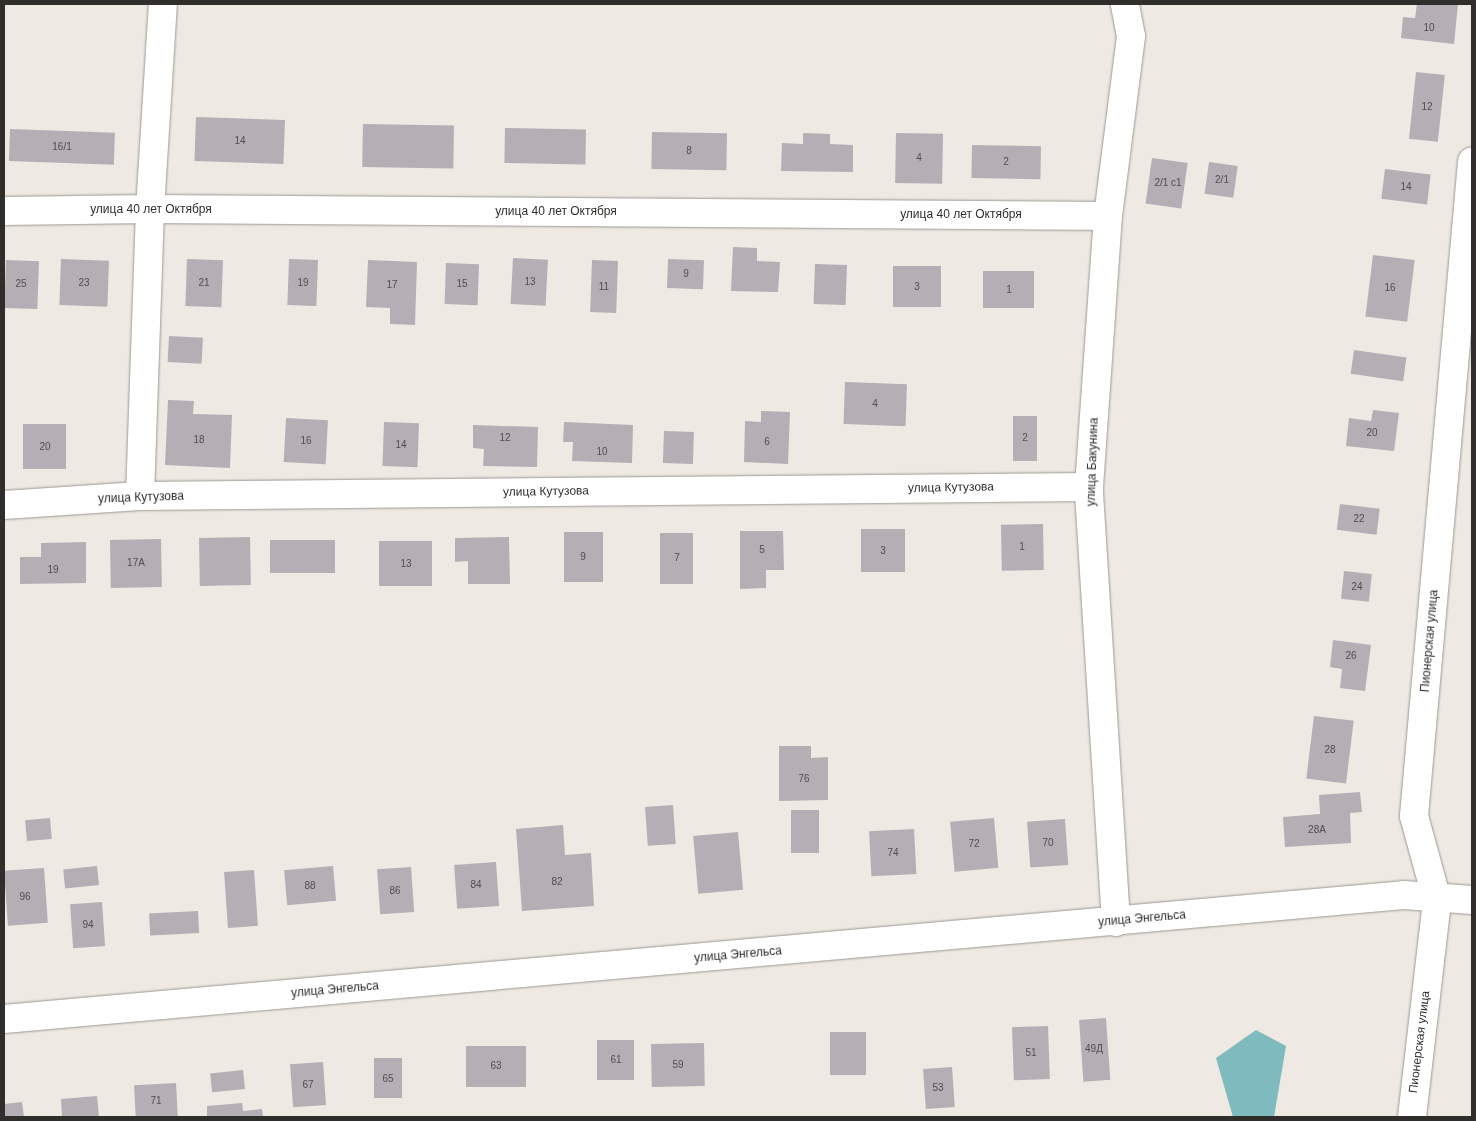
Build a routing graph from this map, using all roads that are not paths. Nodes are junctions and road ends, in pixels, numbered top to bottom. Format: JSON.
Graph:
{"nodes":[{"id":1,"x":163,"y":4,"type":"edge"},
{"id":2,"x":1125,"y":4,"type":"edge"},
{"id":3,"x":1472,"y":162,"type":"edge"},
{"id":4,"x":150,"y":209,"type":"junction"},
{"id":5,"x":4,"y":211,"type":"edge"},
{"id":6,"x":1108,"y":216,"type":"junction"},
{"id":7,"x":1089,"y":487,"type":"junction"},
{"id":8,"x":140,"y":496,"type":"junction"},
{"id":9,"x":4,"y":504,"type":"edge"},
{"id":10,"x":1437,"y":900,"type":"junction"},
{"id":11,"x":1472,"y":900,"type":"edge"},
{"id":12,"x":1116,"y":922,"type":"junction"},
{"id":13,"x":4,"y":1019,"type":"edge"},
{"id":14,"x":1412,"y":1117,"type":"edge"}],
"edges":[{"from":1,"to":4,"type":"street"},
{"from":2,"to":6,"type":"street","name":"улица Бакунина"},
{"from":3,"to":10,"type":"street","name":"Пионерская улица"},
{"from":4,"to":5,"type":"street","name":"улица 40 лет Октября"},
{"from":4,"to":6,"type":"street","name":"улица 40 лет Октября"},
{"from":4,"to":8,"type":"street"},
{"from":6,"to":7,"type":"street","name":"улица Бакунина"},
{"from":7,"to":8,"type":"street","name":"улица Кутузова"},
{"from":7,"to":12,"type":"street","name":"улица Бакунина"},
{"from":8,"to":9,"type":"street","name":"улица Кутузова"},
{"from":10,"to":11,"type":"street","name":"улица Энгельса"},
{"from":10,"to":12,"type":"street","name":"улица Энгельса"},
{"from":10,"to":14,"type":"street","name":"Пионерская улица"},
{"from":12,"to":13,"type":"street","name":"улица Энгельса"}]}
